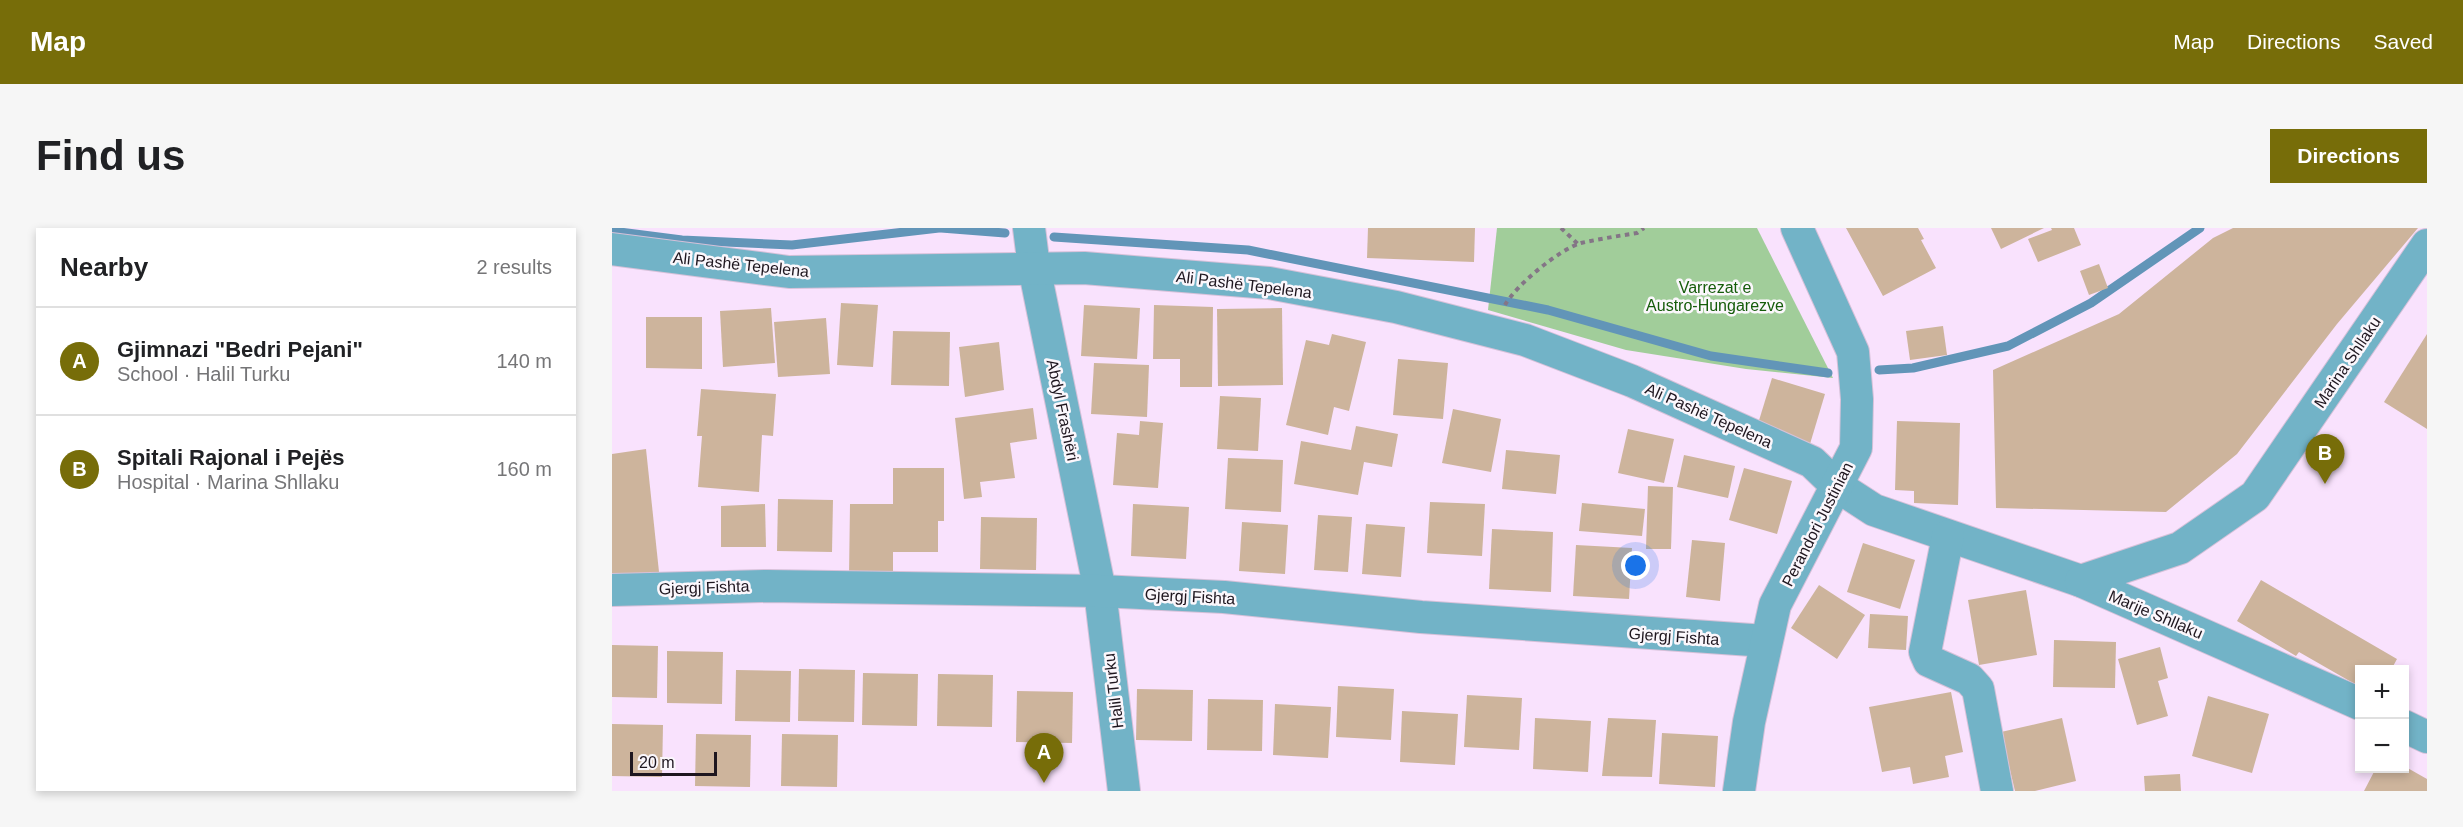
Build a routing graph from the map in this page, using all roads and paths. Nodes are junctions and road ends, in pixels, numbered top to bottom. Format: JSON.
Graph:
{"nodes":[{"id":1,"x":1029,"y":228,"type":"edge"},
{"id":2,"x":1561,"y":228,"type":"edge"},
{"id":3,"x":1644,"y":228,"type":"edge"},
{"id":4,"x":1797,"y":228,"type":"edge"},
{"id":5,"x":1578,"y":244,"type":"junction"},
{"id":6,"x":2427,"y":245,"type":"edge"},
{"id":7,"x":612,"y":249,"type":"edge"},
{"id":8,"x":1034,"y":267,"type":"junction"},
{"id":9,"x":1512,"y":294,"type":"dead end"},
{"id":10,"x":1837,"y":486,"type":"junction"},
{"id":11,"x":1948,"y":536,"type":"junction"},
{"id":12,"x":2081,"y":581,"type":"junction"},
{"id":13,"x":612,"y":590,"type":"edge"},
{"id":14,"x":1100,"y":591,"type":"junction"},
{"id":15,"x":1766,"y":641,"type":"junction"},
{"id":16,"x":2355,"y":702,"type":"edge"},
{"id":17,"x":2409,"y":728,"type":"edge"},
{"id":18,"x":2427,"y":737,"type":"edge"},
{"id":19,"x":1124,"y":791,"type":"edge"},
{"id":20,"x":1739,"y":791,"type":"edge"},
{"id":21,"x":1997,"y":791,"type":"edge"}],
"edges":[{"from":1,"to":8,"type":"street","name":"Abdyl Frashëri"},
{"from":2,"to":5,"type":"path"},
{"from":3,"to":5,"type":"path"},
{"from":4,"to":10,"type":"street","name":"Perandori Justinian"},
{"from":5,"to":9,"type":"path"},
{"from":6,"to":12,"type":"street","name":"Marina Shllaku"},
{"from":7,"to":8,"type":"street","name":"Ali Pashë Tepelena"},
{"from":8,"to":10,"type":"street","name":"Ali Pashë Tepelena"},
{"from":8,"to":14,"type":"street","name":"Abdyl Frashëri"},
{"from":10,"to":11,"type":"street","name":"Marije Shllaku"},
{"from":10,"to":15,"type":"street","name":"Perandori Justinian"},
{"from":11,"to":12,"type":"street","name":"Marije Shllaku"},
{"from":11,"to":21,"type":"street"},
{"from":12,"to":16,"type":"street","name":"Marije Shllaku"},
{"from":13,"to":14,"type":"street","name":"Gjergj Fishta"},
{"from":14,"to":15,"type":"street","name":"Gjergj Fishta"},
{"from":14,"to":19,"type":"street","name":"Halil Turku"},
{"from":15,"to":20,"type":"street","name":"Perandori Justinian"},
{"from":17,"to":18,"type":"street"}]}
